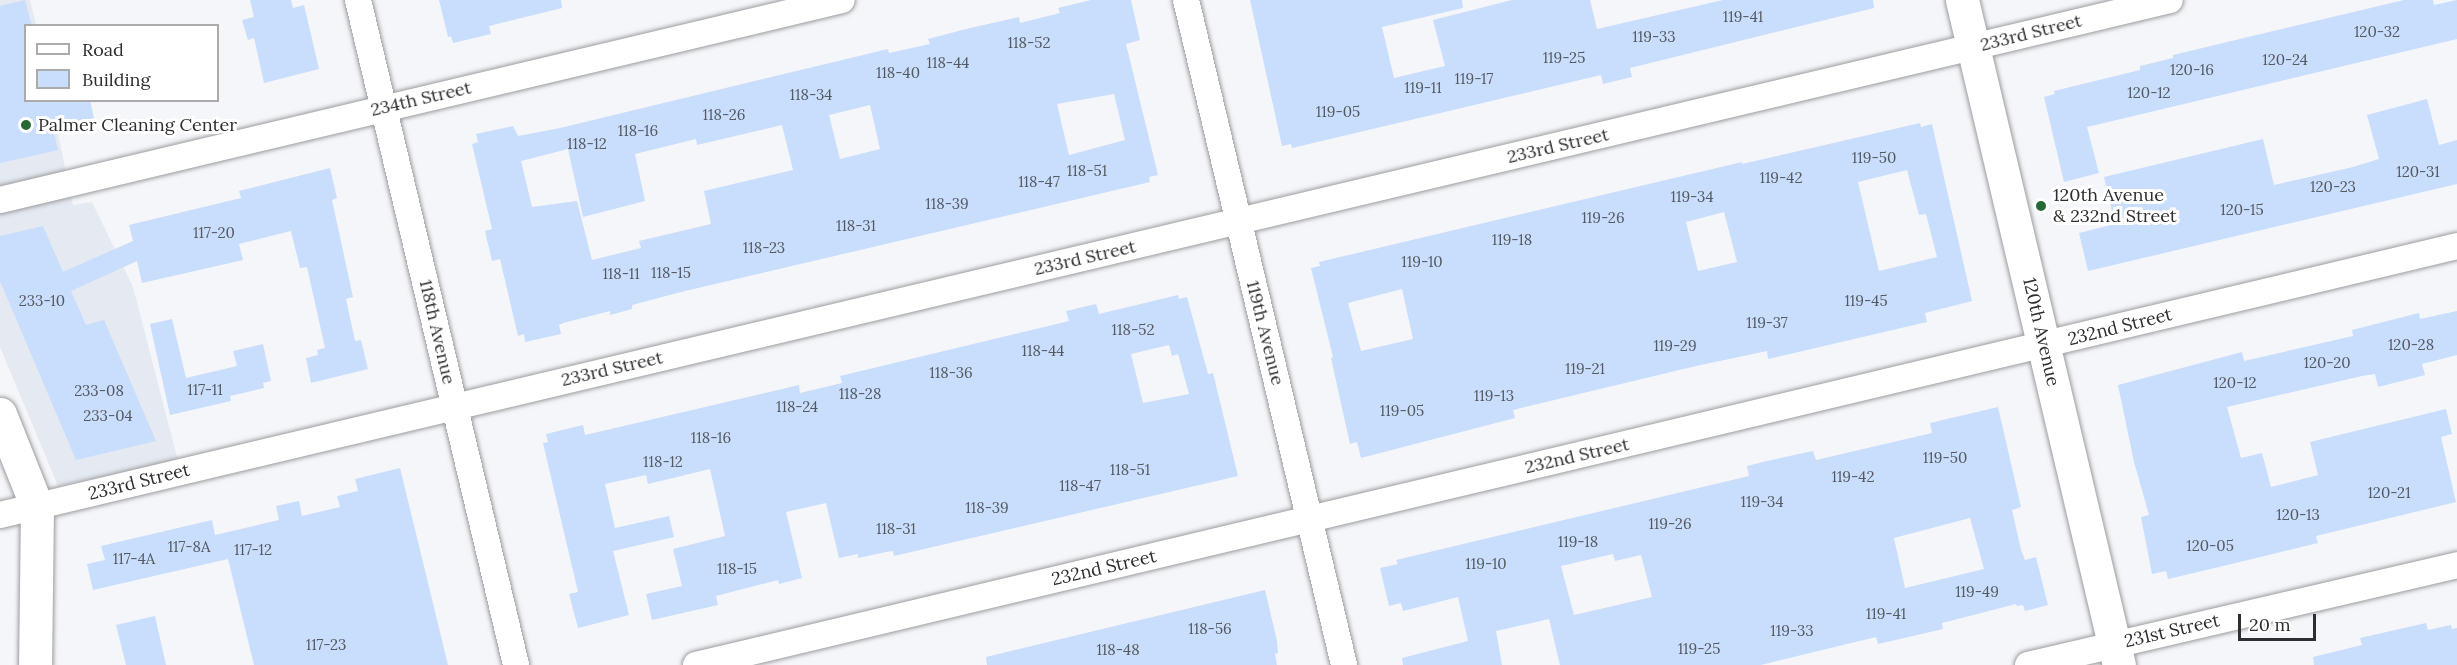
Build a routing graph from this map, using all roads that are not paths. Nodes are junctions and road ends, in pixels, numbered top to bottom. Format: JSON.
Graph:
{"nodes":[{"id":1,"x":358,"y":0,"type":"edge"},
{"id":2,"x":842,"y":0,"type":"edge"},
{"id":3,"x":1186,"y":0,"type":"edge"},
{"id":4,"x":1962,"y":0,"type":"edge"},
{"id":5,"x":2169,"y":0,"type":"edge"},
{"id":6,"x":1973,"y":47,"type":"junction"},
{"id":7,"x":384,"y":108,"type":"junction"},
{"id":8,"x":0,"y":200,"type":"edge"},
{"id":9,"x":1238,"y":222,"type":"junction"},
{"id":10,"x":2457,"y":246,"type":"edge"},
{"id":11,"x":2044,"y":346,"type":"junction"},
{"id":12,"x":454,"y":406,"type":"junction"},
{"id":13,"x":0,"y":414,"type":"edge"},
{"id":14,"x":38,"y":507,"type":"junction"},
{"id":15,"x":0,"y":515,"type":"edge"},
{"id":16,"x":1310,"y":519,"type":"junction"},
{"id":17,"x":2457,"y":565,"type":"edge"},
{"id":18,"x":2117,"y":654,"type":"edge"},
{"id":19,"x":35,"y":665,"type":"edge"},
{"id":20,"x":516,"y":665,"type":"edge"},
{"id":21,"x":696,"y":665,"type":"edge"},
{"id":22,"x":1344,"y":665,"type":"edge"},
{"id":23,"x":2028,"y":665,"type":"edge"}],
"edges":[{"from":1,"to":7,"type":"street","name":"118th Avenue"},
{"from":2,"to":7,"type":"street","name":"234th Street"},
{"from":3,"to":9,"type":"street","name":"119th Avenue"},
{"from":4,"to":6,"type":"street","name":"120th Avenue"},
{"from":5,"to":6,"type":"street","name":"233rd Street"},
{"from":6,"to":9,"type":"street","name":"233rd Street"},
{"from":6,"to":11,"type":"street","name":"120th Avenue"},
{"from":7,"to":8,"type":"street","name":"234th Street"},
{"from":7,"to":12,"type":"street","name":"118th Avenue"},
{"from":9,"to":12,"type":"street","name":"233rd Street"},
{"from":9,"to":16,"type":"street","name":"119th Avenue"},
{"from":10,"to":11,"type":"street","name":"232nd Street"},
{"from":11,"to":16,"type":"street","name":"232nd Street"},
{"from":11,"to":18,"type":"street","name":"120th Avenue"},
{"from":12,"to":14,"type":"street","name":"233rd Street"},
{"from":12,"to":20,"type":"street","name":"118th Avenue"},
{"from":13,"to":14,"type":"street"},
{"from":14,"to":15,"type":"street","name":"233rd Street"},
{"from":14,"to":19,"type":"street"},
{"from":16,"to":21,"type":"street","name":"232nd Street"},
{"from":16,"to":22,"type":"street","name":"119th Avenue"},
{"from":17,"to":18,"type":"street","name":"231st Street"},
{"from":18,"to":23,"type":"street","name":"231st Street"}]}
